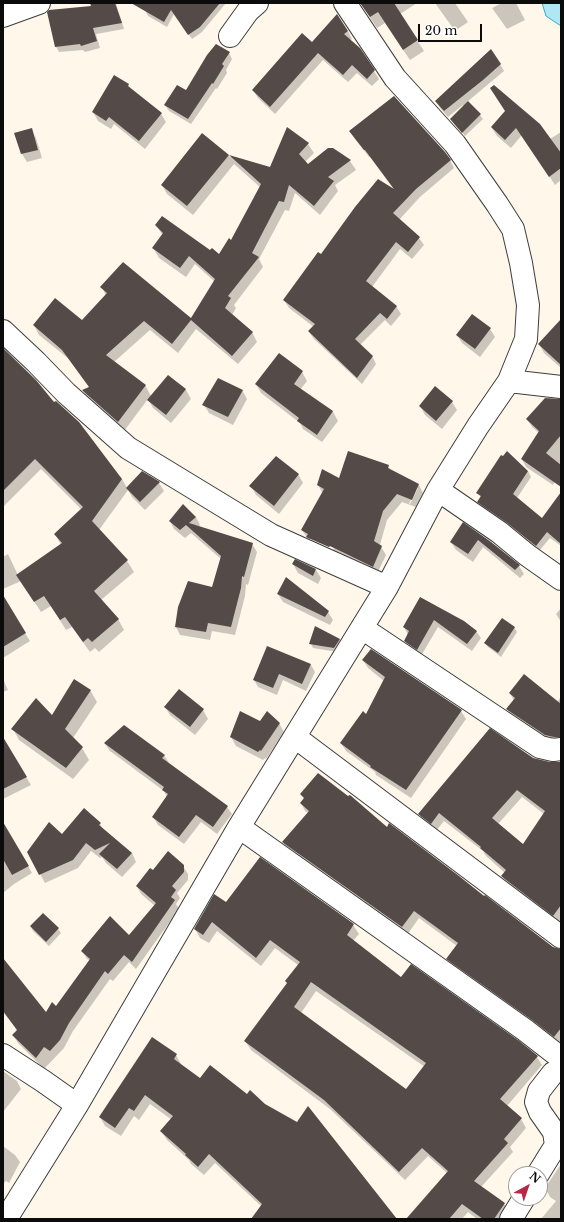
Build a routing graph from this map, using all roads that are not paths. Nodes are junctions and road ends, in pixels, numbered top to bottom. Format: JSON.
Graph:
{"nodes":[{"id":1,"x":39,"y":3,"type":"edge"},
{"id":2,"x":257,"y":3,"type":"edge"},
{"id":3,"x":345,"y":3,"type":"edge"},
{"id":4,"x":3,"y":16,"type":"edge"},
{"id":5,"x":230,"y":36,"type":"dead end"},
{"id":6,"x":3,"y":331,"type":"edge"},
{"id":7,"x":509,"y":381,"type":"junction"},
{"id":8,"x":561,"y":387,"type":"edge"},
{"id":9,"x":438,"y":490,"type":"junction"},
{"id":10,"x":561,"y":579,"type":"edge"},
{"id":11,"x":387,"y":587,"type":"junction"},
{"id":12,"x":362,"y":628,"type":"junction"},
{"id":13,"x":295,"y":737,"type":"junction"},
{"id":14,"x":561,"y":749,"type":"edge"},
{"id":15,"x":239,"y":827,"type":"junction"},
{"id":16,"x":561,"y":938,"type":"edge"},
{"id":17,"x":3,"y":1055,"type":"edge"},
{"id":18,"x":561,"y":1058,"type":"edge"},
{"id":19,"x":561,"y":1070,"type":"edge"},
{"id":20,"x":77,"y":1105,"type":"junction"},
{"id":21,"x":543,"y":1166,"type":"edge"},
{"id":22,"x":519,"y":1206,"type":"edge"},
{"id":23,"x":6,"y":1219,"type":"edge"},
{"id":24,"x":511,"y":1219,"type":"edge"}],
"edges":[{"from":1,"to":4,"type":"street"},
{"from":2,"to":5,"type":"street"},
{"from":3,"to":7,"type":"street"},
{"from":6,"to":11,"type":"street"},
{"from":7,"to":8,"type":"street"},
{"from":7,"to":9,"type":"street"},
{"from":9,"to":10,"type":"street"},
{"from":9,"to":11,"type":"street"},
{"from":11,"to":12,"type":"street"},
{"from":12,"to":13,"type":"street"},
{"from":12,"to":14,"type":"street"},
{"from":13,"to":15,"type":"street"},
{"from":13,"to":16,"type":"street"},
{"from":15,"to":18,"type":"street"},
{"from":15,"to":20,"type":"street"},
{"from":17,"to":20,"type":"street"},
{"from":19,"to":21,"type":"street"},
{"from":20,"to":23,"type":"street"},
{"from":22,"to":24,"type":"street"}]}
